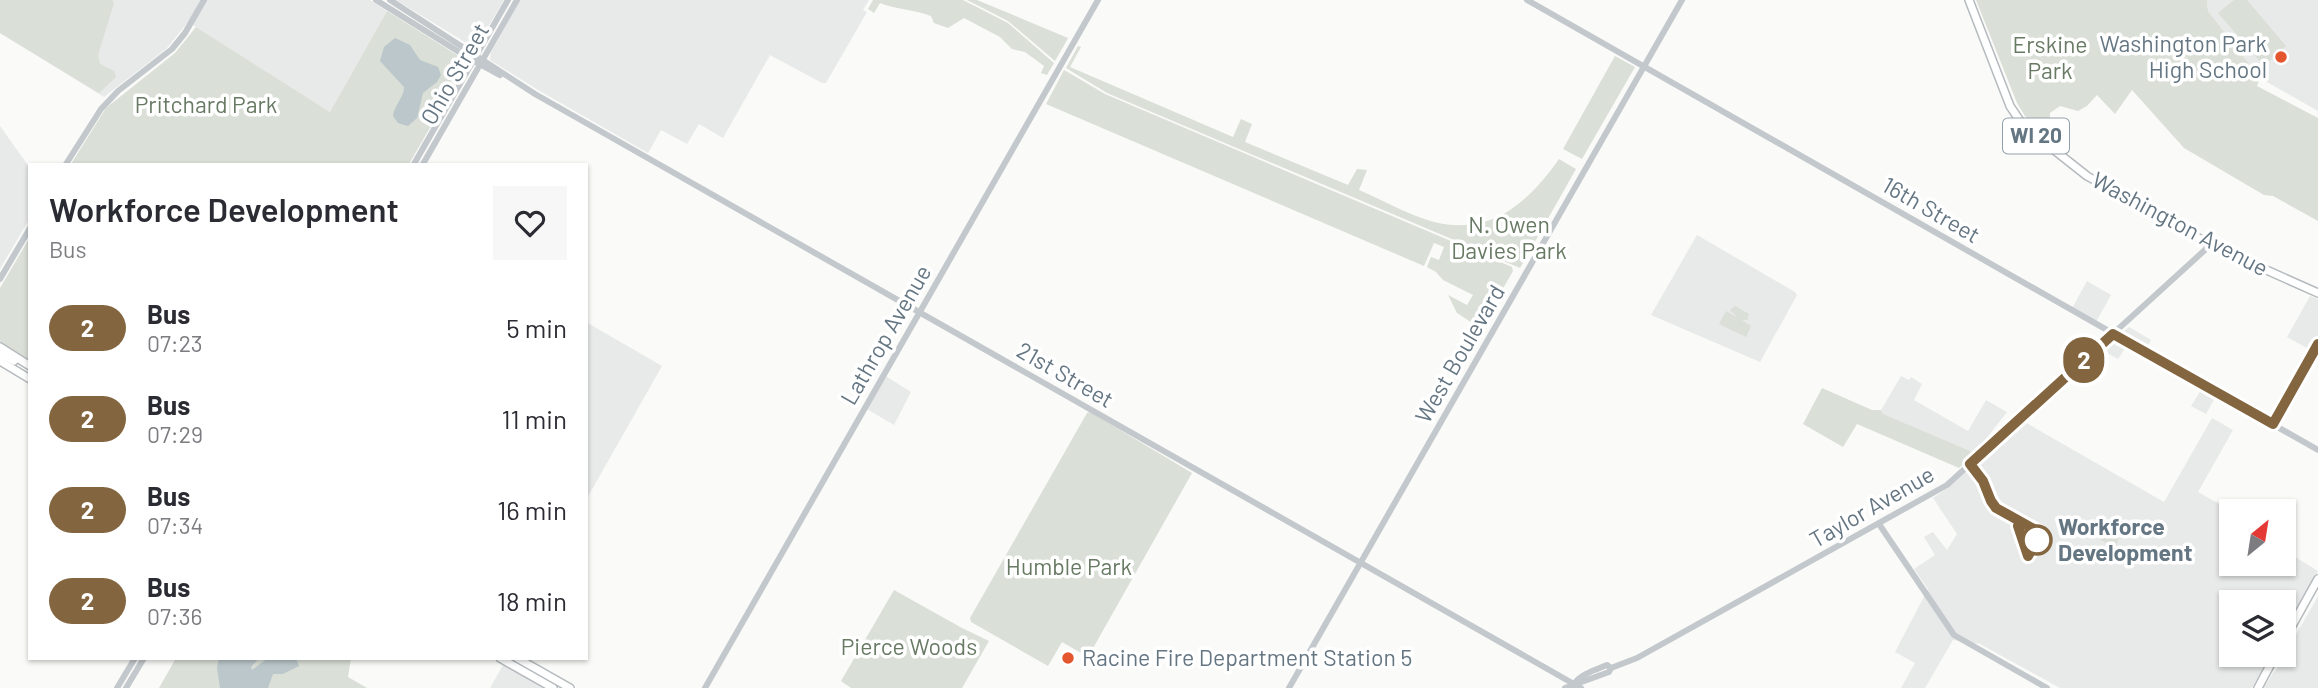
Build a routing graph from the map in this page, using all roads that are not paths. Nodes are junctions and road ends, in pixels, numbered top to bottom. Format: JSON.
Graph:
{"nodes":[{"id":1,"x":204,"y":0,"type":"edge"},
{"id":2,"x":376,"y":0,"type":"edge"},
{"id":3,"x":390,"y":0,"type":"edge"},
{"id":4,"x":508,"y":0,"type":"edge"},
{"id":5,"x":517,"y":0,"type":"edge"},
{"id":6,"x":1098,"y":0,"type":"edge"},
{"id":7,"x":1527,"y":0,"type":"edge"},
{"id":8,"x":1682,"y":0,"type":"edge"},
{"id":9,"x":1969,"y":0,"type":"edge"},
{"id":10,"x":479,"y":60,"type":"junction"},
{"id":11,"x":1644,"y":66,"type":"junction"},
{"id":12,"x":67,"y":163,"type":"edge"},
{"id":13,"x":415,"y":163,"type":"edge"},
{"id":14,"x":424,"y":163,"type":"edge"},
{"id":15,"x":28,"y":231,"type":"edge"},
{"id":16,"x":2209,"y":243,"type":"junction"},
{"id":17,"x":0,"y":279,"type":"edge"},
{"id":18,"x":2318,"y":293,"type":"edge"},
{"id":19,"x":920,"y":312,"type":"junction"},
{"id":20,"x":2113,"y":334,"type":"junction"},
{"id":21,"x":0,"y":347,"type":"edge"},
{"id":22,"x":0,"y":353,"type":"edge"},
{"id":23,"x":0,"y":361,"type":"edge"},
{"id":24,"x":22,"y":361,"type":"junction"},
{"id":25,"x":28,"y":365,"type":"edge"},
{"id":26,"x":28,"y":378,"type":"edge"},
{"id":27,"x":2318,"y":450,"type":"edge"},
{"id":28,"x":1880,"y":524,"type":"junction"},
{"id":29,"x":1360,"y":562,"type":"junction"},
{"id":30,"x":2318,"y":579,"type":"edge"},
{"id":31,"x":2296,"y":618,"type":"edge"},
{"id":32,"x":134,"y":660,"type":"edge"},
{"id":33,"x":142,"y":660,"type":"edge"},
{"id":34,"x":504,"y":660,"type":"edge"},
{"id":35,"x":521,"y":660,"type":"edge"},
{"id":36,"x":2269,"y":667,"type":"edge"},
{"id":37,"x":132,"y":670,"type":"junction"},
{"id":38,"x":1574,"y":684,"type":"junction"},
{"id":39,"x":117,"y":688,"type":"edge"},
{"id":40,"x":126,"y":688,"type":"edge"},
{"id":41,"x":553,"y":688,"type":"edge"},
{"id":42,"x":570,"y":688,"type":"edge"},
{"id":43,"x":705,"y":688,"type":"edge"},
{"id":44,"x":1289,"y":688,"type":"edge"},
{"id":45,"x":1565,"y":688,"type":"edge"},
{"id":46,"x":1581,"y":688,"type":"edge"},
{"id":47,"x":2047,"y":688,"type":"edge"},
{"id":48,"x":2258,"y":688,"type":"edge"}],
"edges":[{"from":1,"to":12,"type":"street"},
{"from":2,"to":10,"type":"street","name":"21st Street"},
{"from":3,"to":10,"type":"street","name":"21st Street"},
{"from":4,"to":10,"type":"street","name":"Ohio Street"},
{"from":5,"to":10,"type":"street","name":"Ohio Street"},
{"from":6,"to":19,"type":"street","name":"Lathrop Avenue"},
{"from":7,"to":11,"type":"street","name":"16th Street"},
{"from":8,"to":11,"type":"street","name":"West Boulevard"},
{"from":9,"to":16,"type":"main road","name":"Washington Avenue","number":"WI 20"},
{"from":10,"to":13,"type":"street","name":"Ohio Street"},
{"from":10,"to":14,"type":"street","name":"Ohio Street"},
{"from":10,"to":19,"type":"street","name":"21st Street"},
{"from":11,"to":20,"type":"street","name":"16th Street"},
{"from":11,"to":29,"type":"street","name":"West Boulevard"},
{"from":15,"to":17,"type":"street"},
{"from":16,"to":18,"type":"main road","name":"Washington Avenue","number":"WI 20"},
{"from":16,"to":20,"type":"street","name":"Taylor Avenue"},
{"from":19,"to":29,"type":"street","name":"21st Street"},
{"from":19,"to":43,"type":"street","name":"Lathrop Avenue"},
{"from":20,"to":27,"type":"street","name":"16th Street"},
{"from":20,"to":28,"type":"street","name":"Taylor Avenue"},
{"from":21,"to":24,"type":"main road"},
{"from":22,"to":24,"type":"main road"},
{"from":23,"to":26,"type":"main road"},
{"from":24,"to":25,"type":"main road"},
{"from":28,"to":38,"type":"street","name":"Taylor Avenue"},
{"from":28,"to":47,"type":"street"},
{"from":29,"to":38,"type":"street","name":"21st Street"},
{"from":29,"to":44,"type":"street","name":"West Boulevard"},
{"from":30,"to":31,"type":"main road"},
{"from":32,"to":37,"type":"street"},
{"from":33,"to":37,"type":"street"},
{"from":34,"to":41,"type":"main road"},
{"from":35,"to":42,"type":"main road"},
{"from":36,"to":48,"type":"main road"},
{"from":37,"to":39,"type":"street"},
{"from":37,"to":40,"type":"street"},
{"from":38,"to":45,"type":"street","name":"Taylor Avenue"},
{"from":38,"to":46,"type":"street","name":"21st Street"}]}
